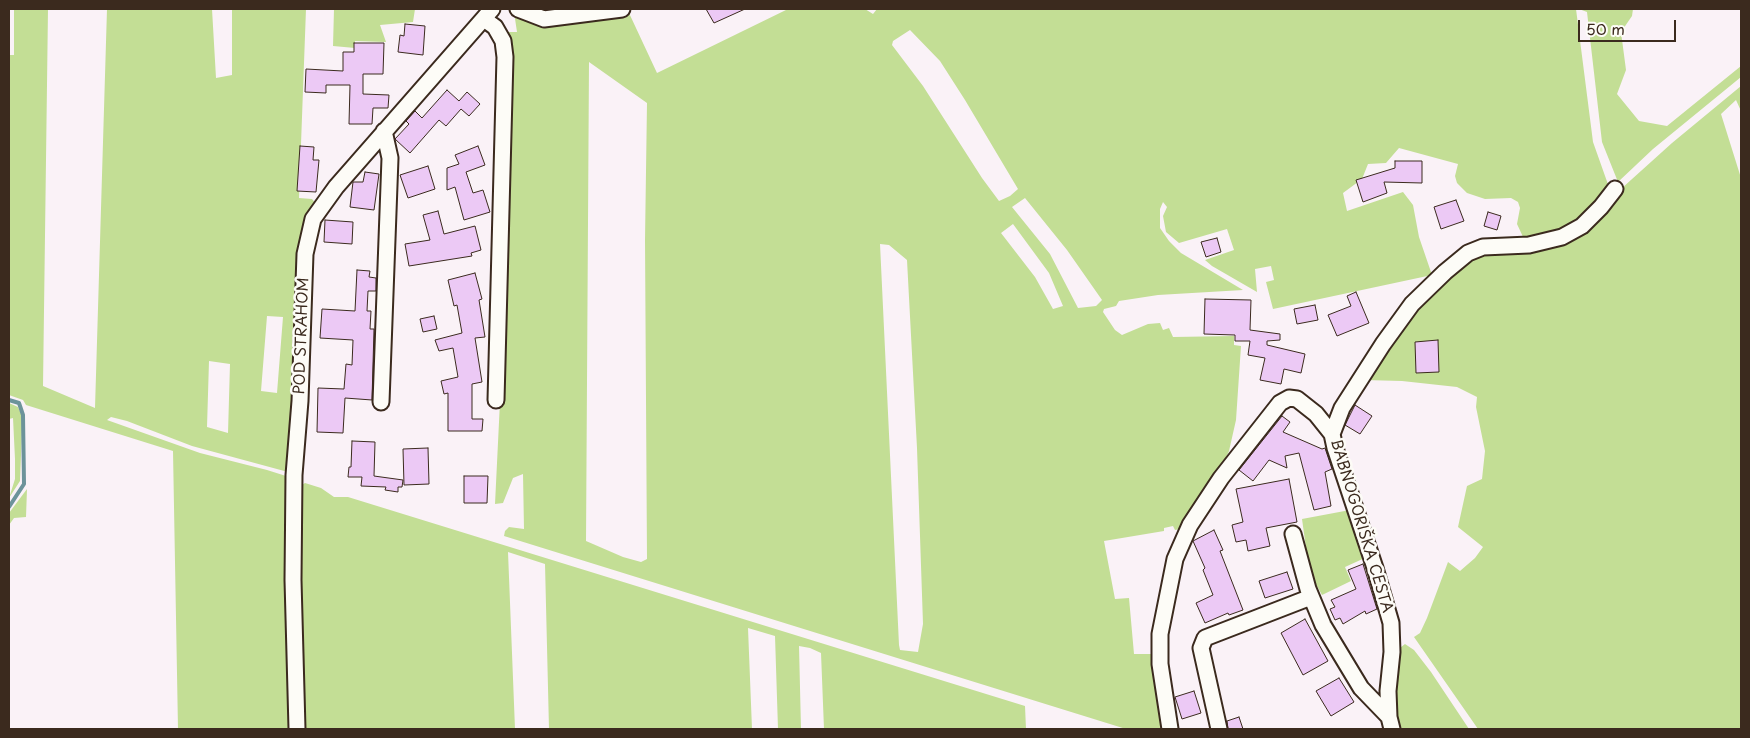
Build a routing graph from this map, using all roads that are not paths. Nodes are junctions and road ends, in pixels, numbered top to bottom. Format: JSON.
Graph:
{"nodes":[{"id":1,"x":518,"y":9,"type":"edge"},
{"id":2,"x":622,"y":9,"type":"edge"},
{"id":3,"x":488,"y":14,"type":"edge"},
{"id":4,"x":384,"y":131,"type":"junction"},
{"id":5,"x":1615,"y":189,"type":"dead end"},
{"id":6,"x":496,"y":400,"type":"dead end"},
{"id":7,"x":381,"y":402,"type":"dead end"},
{"id":8,"x":1332,"y":434,"type":"junction"},
{"id":9,"x":1293,"y":534,"type":"dead end"},
{"id":10,"x":1312,"y":597,"type":"junction"},
{"id":11,"x":1391,"y":723,"type":"edge"},
{"id":12,"x":297,"y":729,"type":"edge"},
{"id":13,"x":1170,"y":729,"type":"edge"},
{"id":14,"x":1220,"y":729,"type":"edge"}],
"edges":[{"from":1,"to":2,"type":"street"},
{"from":3,"to":4,"type":"street","name":"POD STRAHOM"},
{"from":3,"to":6,"type":"street"},
{"from":4,"to":7,"type":"street"},
{"from":4,"to":12,"type":"street","name":"POD STRAHOM"},
{"from":5,"to":8,"type":"street","name":"BABNOGORIŠKA CESTA"},
{"from":8,"to":11,"type":"street","name":"BABNOGORIŠKA CESTA"},
{"from":8,"to":13,"type":"street"},
{"from":9,"to":10,"type":"street"},
{"from":10,"to":11,"type":"street"},
{"from":10,"to":14,"type":"street"}]}
